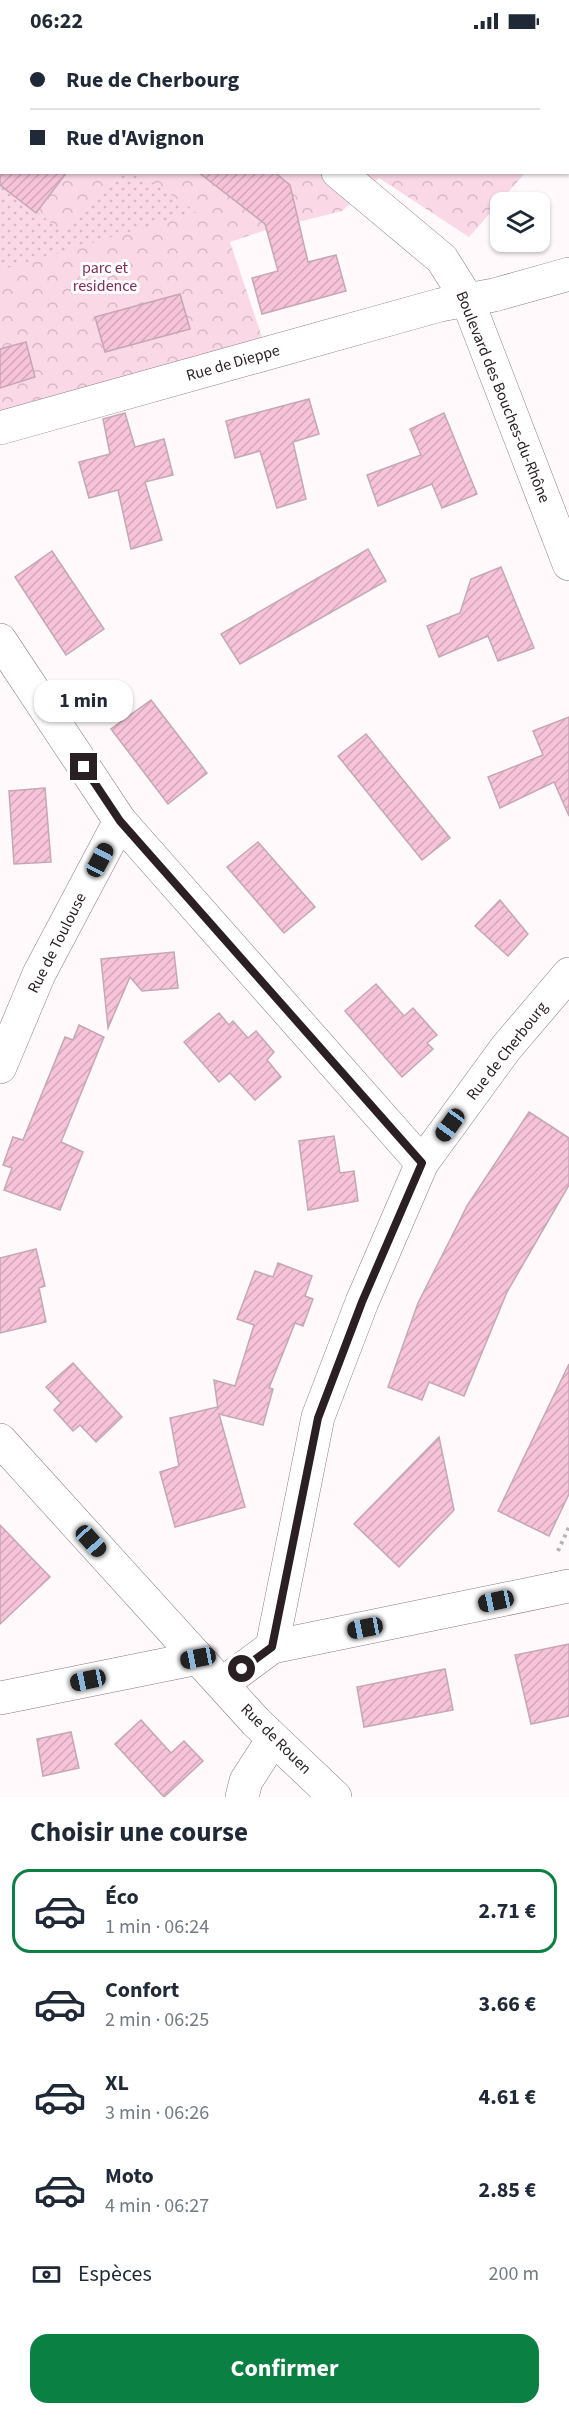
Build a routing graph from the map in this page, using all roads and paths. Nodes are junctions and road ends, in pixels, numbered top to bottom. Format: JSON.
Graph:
{"nodes":[{"id":1,"x":340,"y":174,"type":"edge"},
{"id":2,"x":569,"y":274,"type":"edge"},
{"id":3,"x":466,"y":299,"type":"junction"},
{"id":4,"x":0,"y":428,"type":"edge"},
{"id":5,"x":569,"y":564,"type":"edge"},
{"id":6,"x":0,"y":640,"type":"edge"},
{"id":7,"x":120,"y":821,"type":"junction"},
{"id":8,"x":569,"y":974,"type":"edge"},
{"id":9,"x":0,"y":1067,"type":"edge"},
{"id":10,"x":422,"y":1163,"type":"junction"},
{"id":11,"x":0,"y":1440,"type":"edge"},
{"id":12,"x":569,"y":1586,"type":"edge"},
{"id":13,"x":272,"y":1647,"type":"junction"},
{"id":14,"x":198,"y":1658,"type":"junction"},
{"id":15,"x":222,"y":1684,"type":"junction"},
{"id":16,"x":0,"y":1698,"type":"edge"},
{"id":17,"x":273,"y":1739,"type":"junction"},
{"id":18,"x":243,"y":1797,"type":"edge"},
{"id":19,"x":335,"y":1797,"type":"edge"}],
"edges":[{"from":1,"to":3,"type":"street","name":"Boulevard des Bouches-du-Rhône"},
{"from":2,"to":3,"type":"street","name":"Rue de Dieppe"},
{"from":3,"to":4,"type":"street","name":"Rue de Dieppe"},
{"from":3,"to":5,"type":"street","name":"Boulevard des Bouches-du-Rhône"},
{"from":6,"to":7,"type":"street"},
{"from":7,"to":9,"type":"street","name":"Rue de Toulouse"},
{"from":7,"to":10,"type":"street"},
{"from":8,"to":10,"type":"street","name":"Rue de Cherbourg"},
{"from":10,"to":13,"type":"street","name":"Rue de Cherbourg"},
{"from":11,"to":14,"type":"street","name":"Rue de Rouen"},
{"from":12,"to":13,"type":"street"},
{"from":13,"to":15,"type":"street"},
{"from":14,"to":15,"type":"street","name":"Rue de Rouen"},
{"from":14,"to":16,"type":"street"},
{"from":15,"to":17,"type":"street","name":"Rue de Rouen"},
{"from":17,"to":18,"type":"street"},
{"from":17,"to":19,"type":"street","name":"Rue de Rouen"}]}
